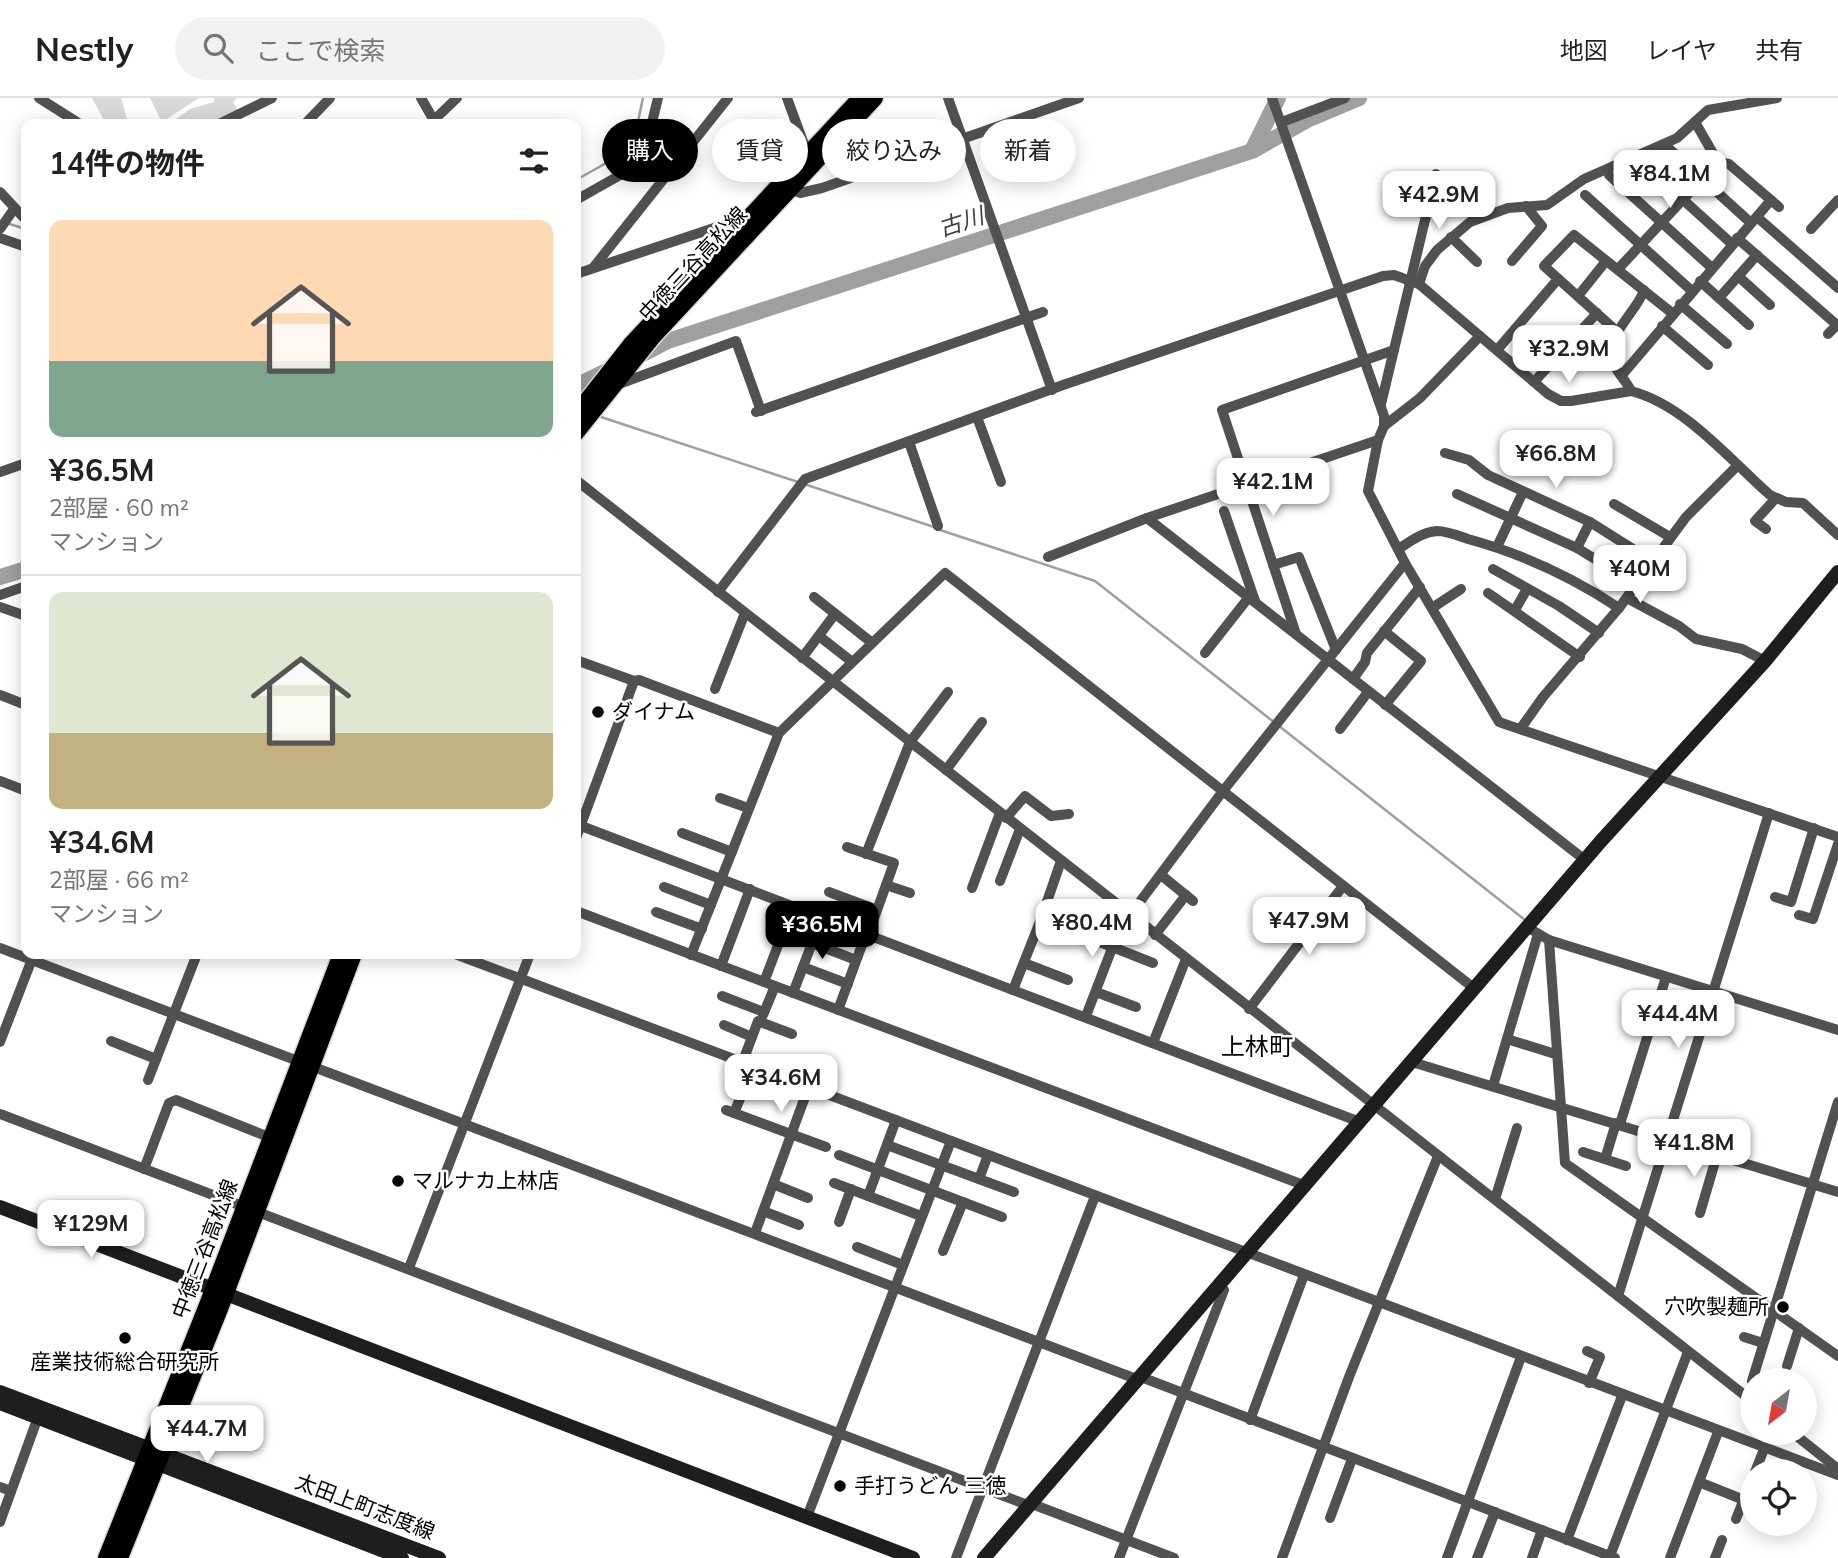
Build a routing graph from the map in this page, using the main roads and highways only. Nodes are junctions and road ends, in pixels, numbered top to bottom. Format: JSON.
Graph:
{"nodes":[{"id":1,"x":860,"y":98,"type":"edge"},
{"id":2,"x":875,"y":98,"type":"edge"},
{"id":3,"x":786,"y":186,"type":"junction"},
{"id":4,"x":741,"y":234,"type":"junction"},
{"id":5,"x":581,"y":407,"type":"edge"},
{"id":6,"x":581,"y":426,"type":"edge"},
{"id":7,"x":339,"y":959,"type":"edge"},
{"id":8,"x":352,"y":959,"type":"edge"},
{"id":9,"x":305,"y":1065,"type":"junction"},
{"id":10,"x":250,"y":1210,"type":"junction"},
{"id":11,"x":153,"y":1456,"type":"junction"},
{"id":12,"x":106,"y":1558,"type":"edge"},
{"id":13,"x":120,"y":1558,"type":"edge"}],
"edges":[{"from":1,"to":3,"type":"main road","name":"中徳三谷高松線"},
{"from":2,"to":3,"type":"main road","name":"中徳三谷高松線"},
{"from":3,"to":4,"type":"main road","name":"中徳三谷高松線"},
{"from":4,"to":5,"type":"main road","name":"中徳三谷高松線"},
{"from":4,"to":6,"type":"main road","name":"中徳三谷高松線"},
{"from":7,"to":9,"type":"main road","name":"中徳三谷高松線"},
{"from":8,"to":9,"type":"main road","name":"中徳三谷高松線"},
{"from":9,"to":10,"type":"main road","name":"中徳三谷高松線"},
{"from":9,"to":10,"type":"main road","name":"中徳三谷高松線"},
{"from":10,"to":11,"type":"main road","name":"中徳三谷高松線"},
{"from":11,"to":12,"type":"main road","name":"中徳三谷高松線"},
{"from":11,"to":13,"type":"main road","name":"中徳三谷高松線"}]}
